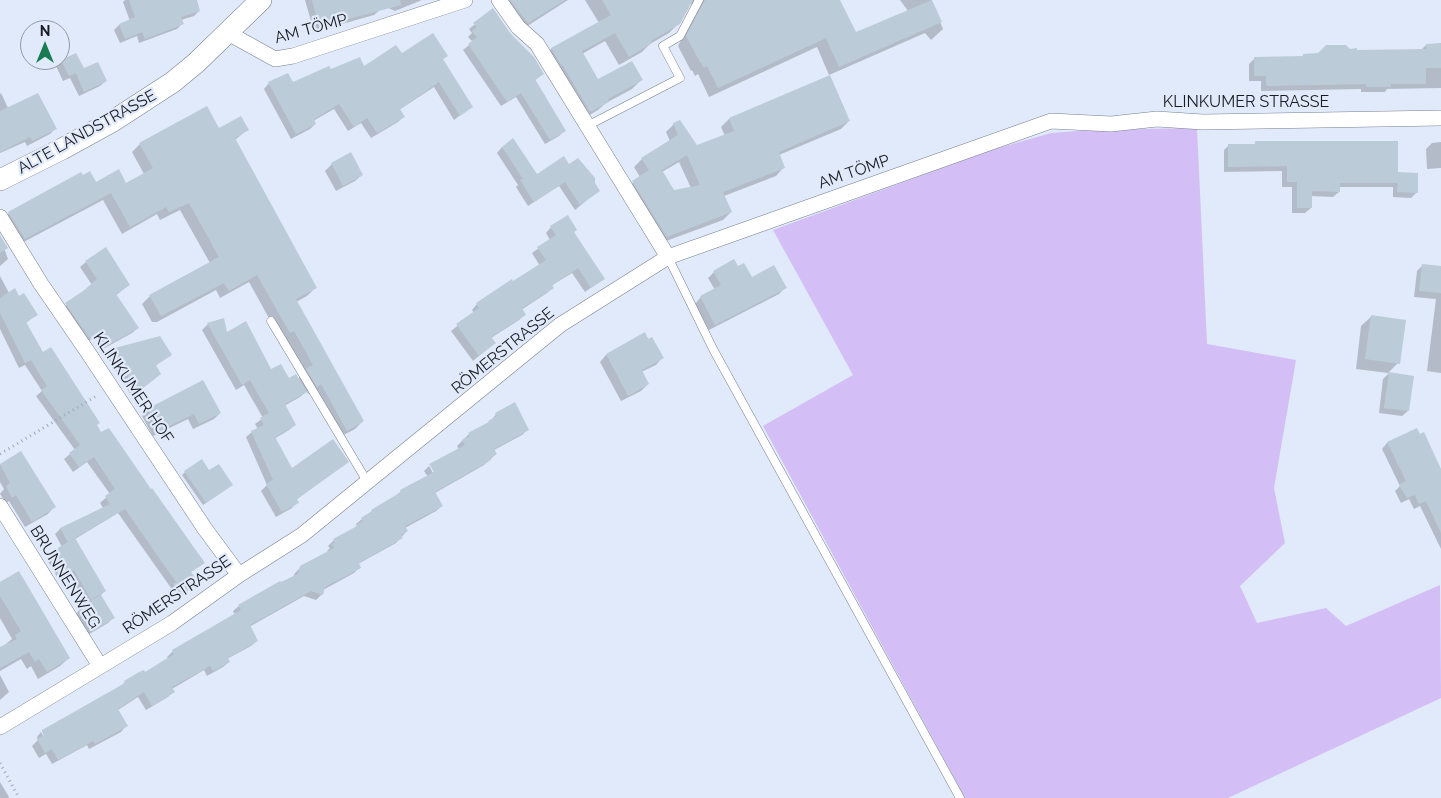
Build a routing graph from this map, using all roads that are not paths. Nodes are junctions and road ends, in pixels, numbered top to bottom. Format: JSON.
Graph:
{"nodes":[{"id":1,"x":262,"y":0,"type":"edge"},
{"id":2,"x":465,"y":0,"type":"edge"},
{"id":3,"x":499,"y":0,"type":"edge"},
{"id":4,"x":699,"y":0,"type":"edge"},
{"id":5,"x":228,"y":33,"type":"junction"},
{"id":6,"x":1441,"y":118,"type":"edge"},
{"id":7,"x":1052,"y":122,"type":"joint"},
{"id":8,"x":587,"y":126,"type":"junction"},
{"id":9,"x":0,"y":180,"type":"edge"},
{"id":10,"x":0,"y":218,"type":"edge"},
{"id":11,"x":668,"y":257,"type":"junction"},
{"id":12,"x":271,"y":321,"type":"dead end"},
{"id":13,"x":368,"y":483,"type":"junction"},
{"id":14,"x":0,"y":506,"type":"edge"},
{"id":15,"x":239,"y":575,"type":"junction"},
{"id":16,"x":100,"y":666,"type":"junction"},
{"id":17,"x":0,"y":727,"type":"edge"},
{"id":18,"x":960,"y":798,"type":"edge"}],
"edges":[{"from":1,"to":5,"type":"main road","name":"ALTE LANDSTRASSE"},
{"from":2,"to":5,"type":"street","name":"AM TÖMP"},
{"from":3,"to":8,"type":"street"},
{"from":4,"to":8,"type":"lane"},
{"from":5,"to":9,"type":"main road","name":"ALTE LANDSTRASSE"},
{"from":6,"to":7,"type":"street","name":"KLINKUMER STRASSE"},
{"from":7,"to":11,"type":"street","name":"AM TÖMP"},
{"from":8,"to":11,"type":"street"},
{"from":10,"to":15,"type":"street","name":"KLINKUMER HOF"},
{"from":11,"to":13,"type":"street","name":"RÖMERSTRASSE"},
{"from":11,"to":18,"type":"lane"},
{"from":12,"to":13,"type":"lane"},
{"from":13,"to":15,"type":"street","name":"RÖMERSTRASSE"},
{"from":14,"to":16,"type":"street","name":"BRUNNENWEG"},
{"from":15,"to":16,"type":"street","name":"RÖMERSTRASSE"},
{"from":16,"to":17,"type":"street","name":"RÖMERSTRASSE"}]}
